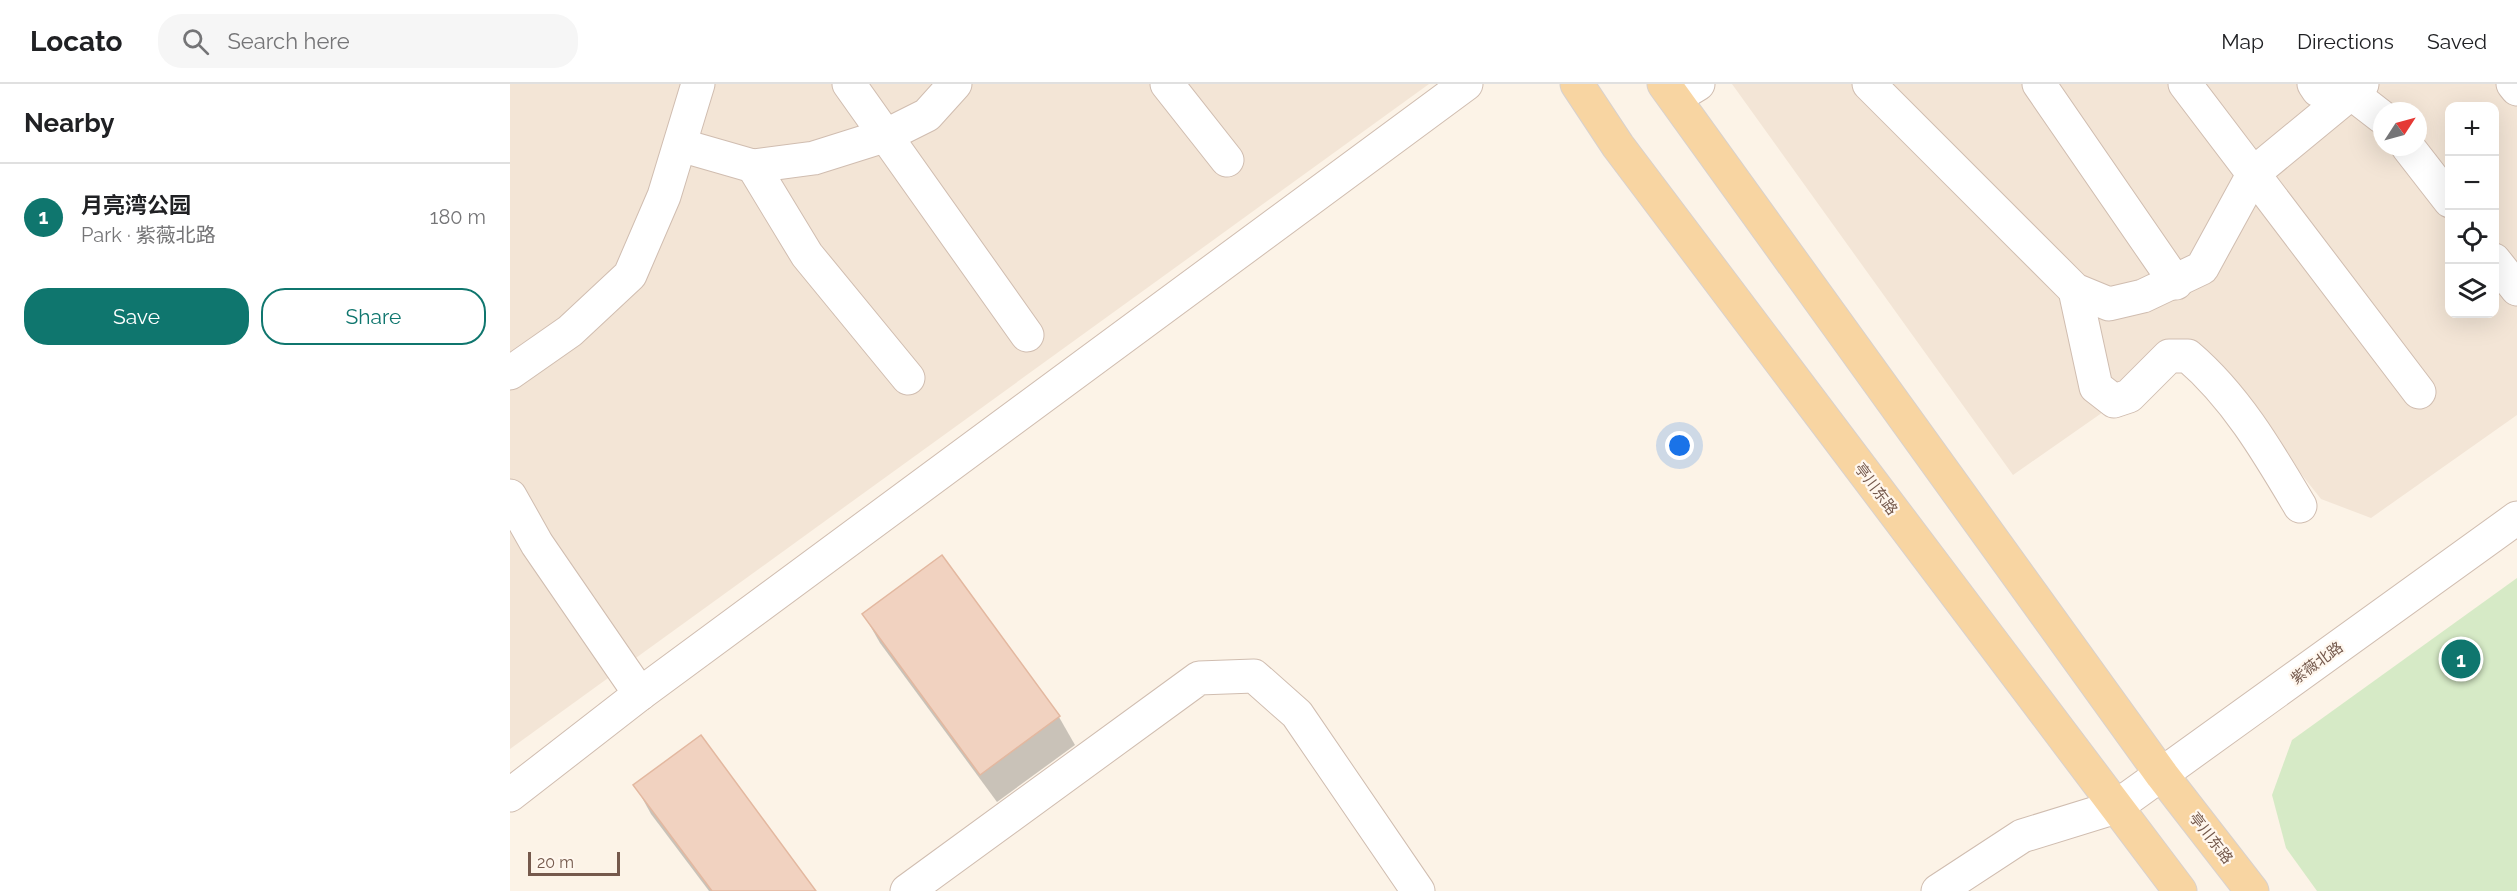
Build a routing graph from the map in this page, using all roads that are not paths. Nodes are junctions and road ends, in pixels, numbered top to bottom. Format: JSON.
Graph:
{"nodes":[{"id":1,"x":698,"y":84,"type":"edge"},
{"id":2,"x":849,"y":84,"type":"edge"},
{"id":3,"x":955,"y":84,"type":"edge"},
{"id":4,"x":1167,"y":84,"type":"edge"},
{"id":5,"x":1466,"y":84,"type":"edge"},
{"id":6,"x":1576,"y":84,"type":"edge"},
{"id":7,"x":1869,"y":84,"type":"edge"},
{"id":8,"x":2039,"y":84,"type":"edge"},
{"id":9,"x":2185,"y":84,"type":"edge"},
{"id":10,"x":2314,"y":84,"type":"edge"},
{"id":11,"x":2513,"y":84,"type":"edge"},
{"id":12,"x":2357,"y":88,"type":"edge"},
{"id":13,"x":1679,"y":89,"type":"edge"},
{"id":14,"x":2517,"y":89,"type":"edge"},
{"id":15,"x":2373,"y":107,"type":"edge"},
{"id":16,"x":887,"y":135,"type":"junction"},
{"id":17,"x":680,"y":145,"type":"junction"},
{"id":18,"x":2415,"y":156,"type":"edge"},
{"id":19,"x":1227,"y":160,"type":"dead end"},
{"id":20,"x":753,"y":166,"type":"junction"},
{"id":21,"x":2254,"y":173,"type":"junction"},
{"id":22,"x":2445,"y":195,"type":"edge"},
{"id":23,"x":2497,"y":264,"type":"edge"},
{"id":24,"x":2176,"y":283,"type":"junction"},
{"id":25,"x":2517,"y":289,"type":"edge"},
{"id":26,"x":2075,"y":290,"type":"junction"},
{"id":27,"x":1027,"y":335,"type":"dead end"},
{"id":28,"x":510,"y":373,"type":"edge"},
{"id":29,"x":908,"y":378,"type":"dead end"},
{"id":30,"x":2418,"y":392,"type":"dead end"},
{"id":31,"x":510,"y":496,"type":"edge"},
{"id":32,"x":2300,"y":506,"type":"dead end"},
{"id":33,"x":2517,"y":518,"type":"edge"},
{"id":34,"x":640,"y":694,"type":"junction"},
{"id":35,"x":2162,"y":775,"type":"junction"},
{"id":36,"x":510,"y":795,"type":"edge"},
{"id":37,"x":2116,"y":807,"type":"junction"},
{"id":38,"x":907,"y":891,"type":"edge"},
{"id":39,"x":1418,"y":891,"type":"edge"},
{"id":40,"x":1938,"y":891,"type":"edge"},
{"id":41,"x":2181,"y":891,"type":"edge"},
{"id":42,"x":2252,"y":891,"type":"edge"}],
"edges":[{"from":1,"to":17,"type":"street"},
{"from":2,"to":16,"type":"street"},
{"from":3,"to":16,"type":"street"},
{"from":4,"to":19,"type":"street"},
{"from":5,"to":34,"type":"street"},
{"from":6,"to":37,"type":"main road","name":"亭川东路"},
{"from":7,"to":26,"type":"street"},
{"from":8,"to":24,"type":"street"},
{"from":9,"to":21,"type":"street"},
{"from":10,"to":12,"type":"street"},
{"from":11,"to":14,"type":"street"},
{"from":12,"to":15,"type":"street"},
{"from":12,"to":21,"type":"street"},
{"from":13,"to":35,"type":"main road","name":"亭川东路"},
{"from":16,"to":20,"type":"street"},
{"from":16,"to":27,"type":"street"},
{"from":17,"to":20,"type":"street"},
{"from":17,"to":28,"type":"street"},
{"from":18,"to":22,"type":"street"},
{"from":20,"to":29,"type":"street"},
{"from":21,"to":24,"type":"street"},
{"from":21,"to":30,"type":"street"},
{"from":23,"to":25,"type":"street"},
{"from":24,"to":26,"type":"street"},
{"from":26,"to":32,"type":"street"},
{"from":31,"to":34,"type":"street"},
{"from":33,"to":35,"type":"street","name":"紫薇北路"},
{"from":34,"to":36,"type":"street"},
{"from":35,"to":37,"type":"street","name":"紫薇北路"},
{"from":35,"to":42,"type":"main road","name":"亭川东路"},
{"from":37,"to":40,"type":"street","name":"紫薇北路"},
{"from":37,"to":41,"type":"main road","name":"亭川东路"},
{"from":38,"to":39,"type":"street"}]}
